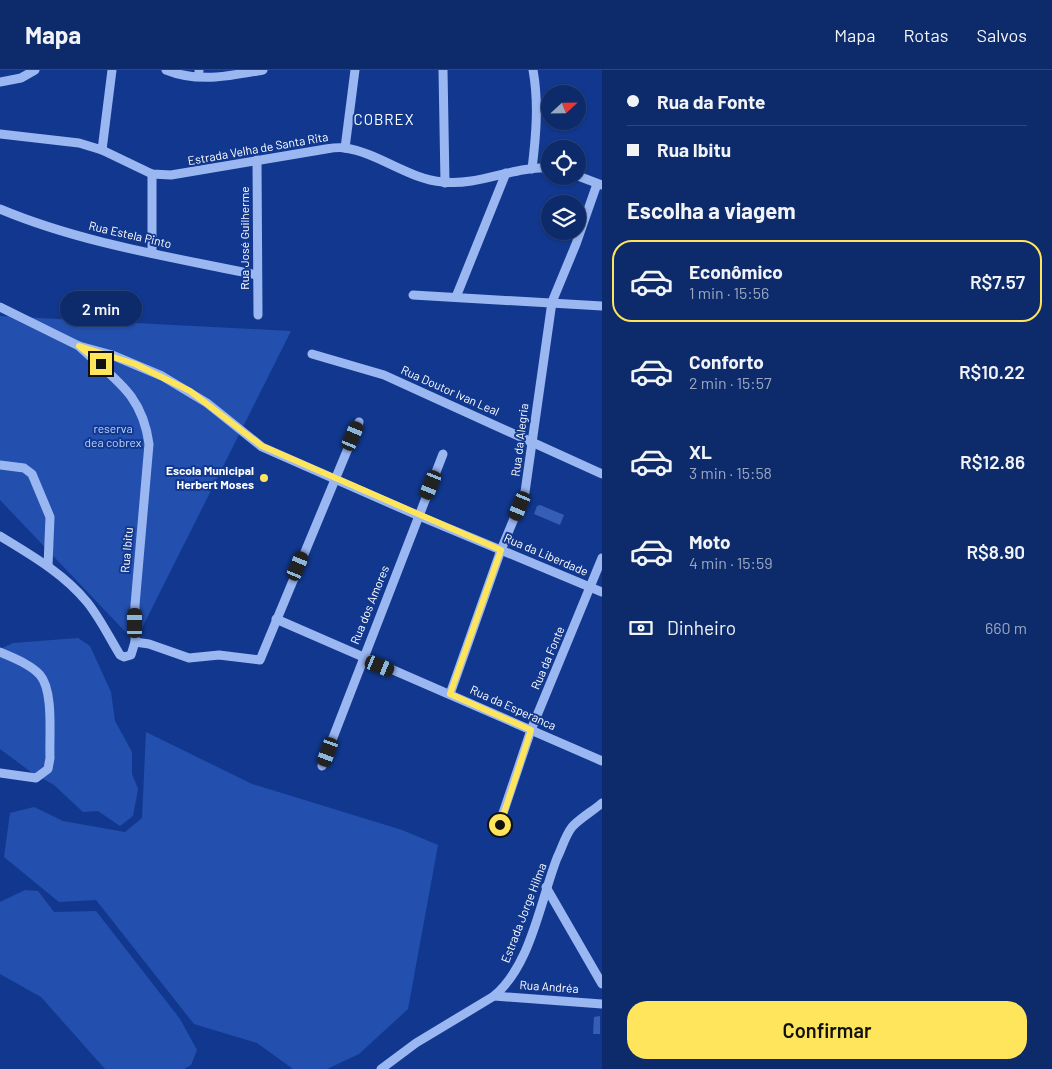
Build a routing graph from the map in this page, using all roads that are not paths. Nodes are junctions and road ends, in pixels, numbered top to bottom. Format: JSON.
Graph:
{"nodes":[{"id":1,"x":35,"y":70,"type":"edge"},
{"id":2,"x":112,"y":70,"type":"edge"},
{"id":3,"x":166,"y":70,"type":"edge"},
{"id":4,"x":263,"y":70,"type":"edge"},
{"id":5,"x":355,"y":70,"type":"edge"},
{"id":6,"x":443,"y":70,"type":"edge"},
{"id":7,"x":533,"y":70,"type":"edge"},
{"id":8,"x":200,"y":72,"type":"edge"},
{"id":9,"x":0,"y":82,"type":"edge"},
{"id":10,"x":0,"y":134,"type":"edge"},
{"id":11,"x":346,"y":148,"type":"junction"},
{"id":12,"x":102,"y":150,"type":"junction"},
{"id":13,"x":257,"y":160,"type":"junction"},
{"id":14,"x":541,"y":168,"type":"edge"},
{"id":15,"x":532,"y":169,"type":"junction"},
{"id":16,"x":506,"y":173,"type":"junction"},
{"id":17,"x":152,"y":174,"type":"junction"},
{"id":18,"x":586,"y":179,"type":"edge"},
{"id":19,"x":446,"y":183,"type":"junction"},
{"id":20,"x":600,"y":185,"type":"edge"},
{"id":21,"x":0,"y":209,"type":"edge"},
{"id":22,"x":152,"y":253,"type":"junction"},
{"id":23,"x":257,"y":275,"type":"junction"},
{"id":24,"x":413,"y":295,"type":"dead end"},
{"id":25,"x":456,"y":296,"type":"junction"},
{"id":26,"x":552,"y":302,"type":"junction"},
{"id":27,"x":602,"y":306,"type":"edge"},
{"id":28,"x":0,"y":307,"type":"edge"},
{"id":29,"x":258,"y":315,"type":"dead end"},
{"id":30,"x":79,"y":346,"type":"junction"},
{"id":31,"x":312,"y":354,"type":"dead end"},
{"id":32,"x":359,"y":422,"type":"dead end"},
{"id":33,"x":531,"y":440,"type":"junction"},
{"id":34,"x":443,"y":454,"type":"dead end"},
{"id":35,"x":0,"y":465,"type":"edge"},
{"id":36,"x":602,"y":474,"type":"edge"},
{"id":37,"x":335,"y":478,"type":"junction"},
{"id":38,"x":419,"y":516,"type":"junction"},
{"id":39,"x":0,"y":536,"type":"edge"},
{"id":40,"x":501,"y":550,"type":"junction"},
{"id":41,"x":602,"y":558,"type":"edge"},
{"id":42,"x":48,"y":566,"type":"junction"},
{"id":43,"x":590,"y":588,"type":"junction"},
{"id":44,"x":602,"y":592,"type":"edge"},
{"id":45,"x":276,"y":619,"type":"junction"},
{"id":46,"x":135,"y":642,"type":"junction"},
{"id":47,"x":0,"y":652,"type":"edge"},
{"id":48,"x":362,"y":658,"type":"junction"},
{"id":49,"x":450,"y":694,"type":"junction"},
{"id":50,"x":531,"y":730,"type":"junction"},
{"id":51,"x":602,"y":762,"type":"edge"},
{"id":52,"x":322,"y":766,"type":"dead end"},
{"id":53,"x":0,"y":773,"type":"edge"},
{"id":54,"x":602,"y":803,"type":"edge"},
{"id":55,"x":500,"y":825,"type":"dead end"},
{"id":56,"x":546,"y":887,"type":"junction"},
{"id":57,"x":602,"y":984,"type":"edge"},
{"id":58,"x":494,"y":996,"type":"junction"},
{"id":59,"x":602,"y":1004,"type":"edge"},
{"id":60,"x":381,"y":1069,"type":"edge"}],
"edges":[{"from":1,"to":9,"type":"street"},
{"from":2,"to":12,"type":"street"},
{"from":3,"to":8,"type":"street"},
{"from":4,"to":8,"type":"street"},
{"from":5,"to":11,"type":"street"},
{"from":6,"to":19,"type":"street"},
{"from":7,"to":15,"type":"street"},
{"from":10,"to":12,"type":"street","name":"Estrada Velha de Santa Rita"},
{"from":11,"to":13,"type":"street","name":"Estrada Velha de Santa Rita"},
{"from":11,"to":19,"type":"street","name":"Estrada Velha de Santa Rita"},
{"from":12,"to":17,"type":"street","name":"Estrada Velha de Santa Rita"},
{"from":13,"to":17,"type":"street","name":"Estrada Velha de Santa Rita"},
{"from":13,"to":23,"type":"street","name":"Rua José Guilherme"},
{"from":14,"to":15,"type":"street","name":"Estrada Velha de Santa Rita"},
{"from":15,"to":16,"type":"street","name":"Estrada Velha de Santa Rita"},
{"from":16,"to":19,"type":"street","name":"Estrada Velha de Santa Rita"},
{"from":16,"to":25,"type":"street"},
{"from":17,"to":22,"type":"street"},
{"from":18,"to":20,"type":"street"},
{"from":20,"to":26,"type":"street","name":"Rua da Alegria"},
{"from":21,"to":22,"type":"street","name":"Rua Estela Pinto"},
{"from":22,"to":23,"type":"street","name":"Rua Estela Pinto"},
{"from":23,"to":29,"type":"street","name":"Rua José Guilherme"},
{"from":24,"to":25,"type":"street"},
{"from":25,"to":26,"type":"street"},
{"from":26,"to":27,"type":"street"},
{"from":26,"to":33,"type":"street","name":"Rua da Alegria"},
{"from":28,"to":30,"type":"street"},
{"from":30,"to":37,"type":"street","name":"Rua da Liberdade"},
{"from":30,"to":46,"type":"street","name":"Rua Ibitu"},
{"from":31,"to":33,"type":"street","name":"Rua Doutor Ivan Leal"},
{"from":32,"to":37,"type":"street"},
{"from":33,"to":36,"type":"street","name":"Rua Doutor Ivan Leal"},
{"from":33,"to":40,"type":"street","name":"Rua da Alegria"},
{"from":34,"to":38,"type":"street","name":"Rua dos Amores"},
{"from":35,"to":42,"type":"street"},
{"from":37,"to":38,"type":"street","name":"Rua da Liberdade"},
{"from":37,"to":45,"type":"street"},
{"from":38,"to":40,"type":"street","name":"Rua da Liberdade"},
{"from":38,"to":48,"type":"street","name":"Rua dos Amores"},
{"from":39,"to":42,"type":"street"},
{"from":40,"to":43,"type":"street","name":"Rua da Liberdade"},
{"from":40,"to":49,"type":"street","name":"Rua da Alegria"},
{"from":41,"to":43,"type":"street","name":"Rua da Fonte"},
{"from":42,"to":46,"type":"street"},
{"from":43,"to":44,"type":"street","name":"Rua da Liberdade"},
{"from":43,"to":50,"type":"street","name":"Rua da Fonte"},
{"from":45,"to":46,"type":"street"},
{"from":45,"to":48,"type":"street","name":"Rua da Esperanca"},
{"from":47,"to":53,"type":"street"},
{"from":48,"to":49,"type":"street","name":"Rua da Esperanca"},
{"from":48,"to":52,"type":"street","name":"Rua dos Amores"},
{"from":49,"to":50,"type":"street","name":"Rua da Esperanca"},
{"from":50,"to":51,"type":"street","name":"Rua da Esperanca"},
{"from":50,"to":55,"type":"street","name":"Rua da Fonte"},
{"from":54,"to":56,"type":"street","name":"Estrada Jorge Hilma"},
{"from":56,"to":57,"type":"street"},
{"from":56,"to":58,"type":"street","name":"Estrada Jorge Hilma"},
{"from":58,"to":59,"type":"street","name":"Rua Andréa"},
{"from":58,"to":60,"type":"street","name":"Estrada Jorge Hilma"}]}
